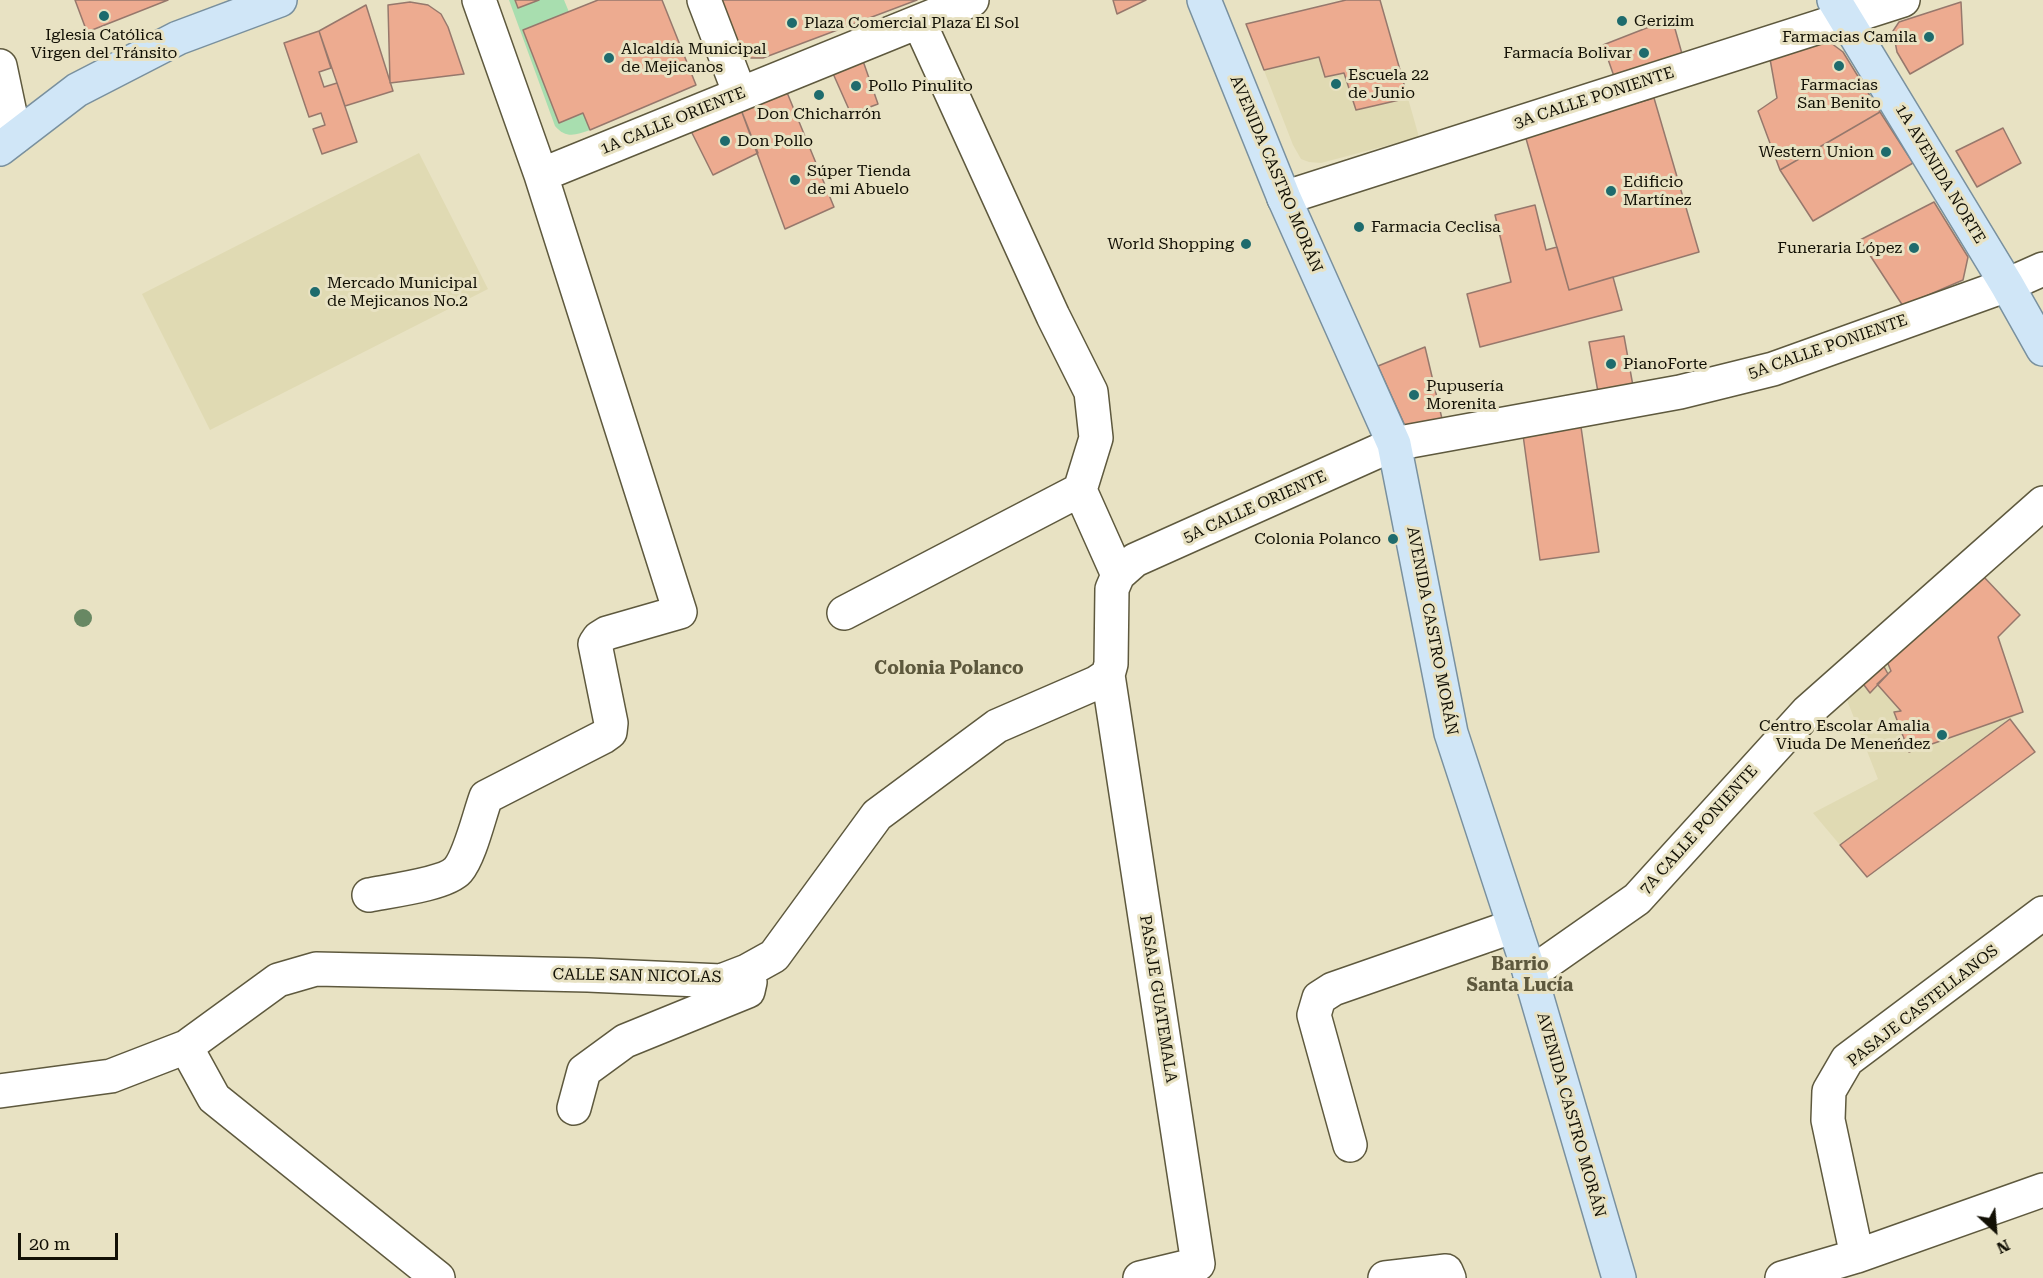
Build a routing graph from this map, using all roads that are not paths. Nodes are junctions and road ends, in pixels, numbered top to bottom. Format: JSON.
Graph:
{"nodes":[{"id":1,"x":280,"y":0,"type":"edge"},
{"id":2,"x":479,"y":0,"type":"edge"},
{"id":3,"x":704,"y":0,"type":"edge"},
{"id":4,"x":972,"y":0,"type":"edge"},
{"id":5,"x":1204,"y":0,"type":"edge"},
{"id":6,"x":1903,"y":0,"type":"edge"},
{"id":7,"x":1840,"y":9,"type":"edge"},
{"id":8,"x":919,"y":22,"type":"junction"},
{"id":9,"x":0,"y":66,"type":"edge"},
{"id":10,"x":740,"y":94,"type":"junction"},
{"id":11,"x":8,"y":143,"type":"edge"},
{"id":12,"x":542,"y":175,"type":"junction"},
{"id":13,"x":1284,"y":198,"type":"junction"},
{"id":14,"x":2043,"y":268,"type":"edge"},
{"id":15,"x":2007,"y":285,"type":"junction"},
{"id":16,"x":2043,"y":349,"type":"edge"},
{"id":17,"x":1394,"y":444,"type":"junction"},
{"id":18,"x":1080,"y":490,"type":"junction"},
{"id":19,"x":2043,"y":503,"type":"edge"},
{"id":20,"x":1118,"y":575,"type":"junction"},
{"id":21,"x":844,"y":613,"type":"dead end"},
{"id":22,"x":1108,"y":675,"type":"junction"},
{"id":23,"x":369,"y":895,"type":"dead end"},
{"id":24,"x":2043,"y":913,"type":"edge"},
{"id":25,"x":1514,"y":926,"type":"junction"},
{"id":26,"x":747,"y":971,"type":"junction"},
{"id":27,"x":1530,"y":974,"type":"junction"},
{"id":28,"x":186,"y":1047,"type":"junction"},
{"id":29,"x":0,"y":1091,"type":"edge"},
{"id":30,"x":574,"y":1108,"type":"dead end"},
{"id":31,"x":1350,"y":1145,"type":"dead end"},
{"id":32,"x":2043,"y":1190,"type":"edge"},
{"id":33,"x":1857,"y":1256,"type":"junction"},
{"id":34,"x":1202,"y":1271,"type":"edge"},
{"id":35,"x":438,"y":1278,"type":"edge"},
{"id":36,"x":1140,"y":1278,"type":"edge"},
{"id":37,"x":1385,"y":1278,"type":"edge"},
{"id":38,"x":1449,"y":1278,"type":"edge"},
{"id":39,"x":1619,"y":1278,"type":"edge"},
{"id":40,"x":1782,"y":1278,"type":"edge"}],
"edges":[{"from":1,"to":11,"type":"main road"},
{"from":2,"to":12,"type":"street"},
{"from":3,"to":10,"type":"street"},
{"from":4,"to":8,"type":"street","name":"1A CALLE ORIENTE"},
{"from":5,"to":13,"type":"main road","name":"AVENIDA CASTRO MORÁN"},
{"from":6,"to":7,"type":"street","name":"3A CALLE PONIENTE"},
{"from":7,"to":13,"type":"street","name":"3A CALLE PONIENTE"},
{"from":7,"to":15,"type":"main road","name":"1A AVENIDA NORTE"},
{"from":8,"to":10,"type":"street","name":"1A CALLE ORIENTE"},
{"from":8,"to":18,"type":"street"},
{"from":9,"to":11,"type":"street"},
{"from":10,"to":12,"type":"street","name":"1A CALLE ORIENTE"},
{"from":12,"to":23,"type":"street"},
{"from":13,"to":17,"type":"main road","name":"AVENIDA CASTRO MORÁN"},
{"from":14,"to":15,"type":"street","name":"5A CALLE PONIENTE"},
{"from":15,"to":16,"type":"main road","name":"1A AVENIDA NORTE"},
{"from":15,"to":17,"type":"street","name":"5A CALLE PONIENTE"},
{"from":17,"to":20,"type":"street","name":"5A CALLE ORIENTE"},
{"from":17,"to":25,"type":"main road","name":"AVENIDA CASTRO MORÁN"},
{"from":18,"to":20,"type":"street"},
{"from":18,"to":21,"type":"street"},
{"from":19,"to":27,"type":"street","name":"7A CALLE PONIENTE"},
{"from":20,"to":22,"type":"street"},
{"from":22,"to":26,"type":"street","name":"CALLE SAN NICOLAS"},
{"from":22,"to":34,"type":"street","name":"PASAJE GUATEMALA"},
{"from":24,"to":33,"type":"street","name":"PASAJE CASTELLANOS"},
{"from":25,"to":27,"type":"main road","name":"AVENIDA CASTRO MORÁN"},
{"from":25,"to":31,"type":"street"},
{"from":26,"to":28,"type":"street","name":"CALLE SAN NICOLAS"},
{"from":26,"to":30,"type":"street"},
{"from":27,"to":39,"type":"main road","name":"AVENIDA CASTRO MORÁN"},
{"from":28,"to":29,"type":"street","name":"CALLE SAN NICOLAS"},
{"from":28,"to":35,"type":"street"},
{"from":32,"to":33,"type":"street"},
{"from":33,"to":40,"type":"street"},
{"from":34,"to":36,"type":"street","name":"PASAJE GUATEMALA"},
{"from":37,"to":38,"type":"street"}]}
